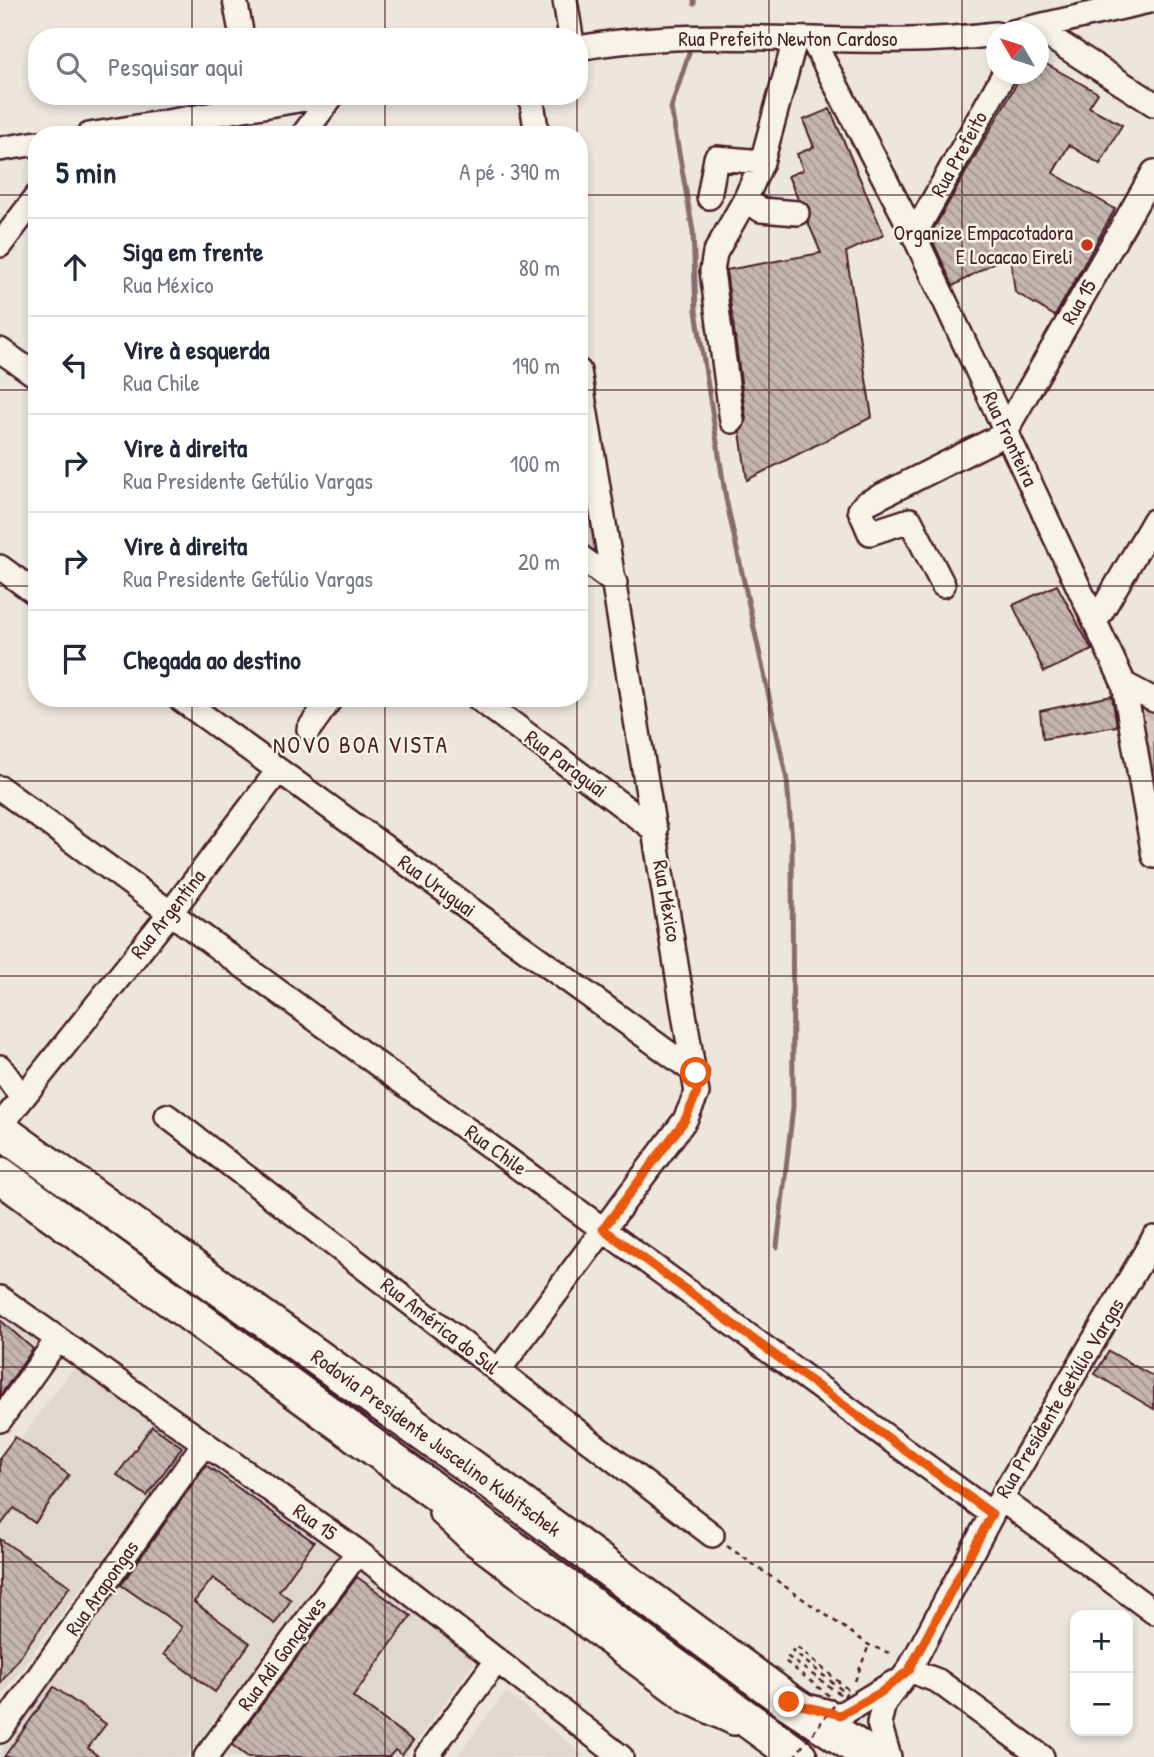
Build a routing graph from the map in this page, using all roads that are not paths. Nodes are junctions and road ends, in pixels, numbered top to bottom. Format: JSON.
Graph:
{"nodes":[{"id":1,"x":235,"y":0,"type":"edge"},
{"id":2,"x":565,"y":0,"type":"edge"},
{"id":3,"x":1153,"y":0,"type":"edge"},
{"id":4,"x":1049,"y":25,"type":"edge"},
{"id":5,"x":240,"y":28,"type":"edge"},
{"id":6,"x":570,"y":28,"type":"edge"},
{"id":7,"x":986,"y":34,"type":"edge"},
{"id":8,"x":804,"y":41,"type":"junction"},
{"id":9,"x":1049,"y":43,"type":"edge"},
{"id":10,"x":588,"y":47,"type":"edge"},
{"id":11,"x":998,"y":84,"type":"edge"},
{"id":12,"x":1154,"y":104,"type":"edge"},
{"id":13,"x":234,"y":105,"type":"edge"},
{"id":14,"x":325,"y":105,"type":"edge"},
{"id":15,"x":132,"y":126,"type":"edge"},
{"id":16,"x":309,"y":126,"type":"edge"},
{"id":17,"x":28,"y":144,"type":"edge"},
{"id":18,"x":0,"y":149,"type":"edge"},
{"id":19,"x":762,"y":162,"type":"junction"},
{"id":20,"x":1154,"y":172,"type":"edge"},
{"id":21,"x":709,"y":197,"type":"dead end"},
{"id":22,"x":745,"y":200,"type":"junction"},
{"id":23,"x":28,"y":208,"type":"edge"},
{"id":24,"x":797,"y":213,"type":"dead end"},
{"id":25,"x":914,"y":235,"type":"junction"},
{"id":26,"x":0,"y":245,"type":"edge"},
{"id":27,"x":0,"y":350,"type":"edge"},
{"id":28,"x":28,"y":370,"type":"edge"},
{"id":29,"x":732,"y":421,"type":"dead end"},
{"id":30,"x":588,"y":423,"type":"edge"},
{"id":31,"x":1007,"y":433,"type":"junction"},
{"id":32,"x":1154,"y":521,"type":"edge"},
{"id":33,"x":588,"y":563,"type":"edge"},
{"id":34,"x":0,"y":566,"type":"edge"},
{"id":35,"x":615,"y":583,"type":"junction"},
{"id":36,"x":943,"y":584,"type":"dead end"},
{"id":37,"x":28,"y":587,"type":"edge"},
{"id":38,"x":1096,"y":621,"type":"junction"},
{"id":39,"x":1124,"y":684,"type":"junction"},
{"id":40,"x":1154,"y":700,"type":"edge"},
{"id":41,"x":190,"y":707,"type":"edge"},
{"id":42,"x":325,"y":707,"type":"edge"},
{"id":43,"x":490,"y":707,"type":"edge"},
{"id":44,"x":309,"y":729,"type":"dead end"},
{"id":45,"x":278,"y":771,"type":"junction"},
{"id":46,"x":0,"y":788,"type":"edge"},
{"id":47,"x":655,"y":830,"type":"junction"},
{"id":48,"x":1154,"y":856,"type":"edge"},
{"id":49,"x":171,"y":912,"type":"junction"},
{"id":50,"x":0,"y":1067,"type":"edge"},
{"id":51,"x":696,"y":1073,"type":"junction"},
{"id":52,"x":22,"y":1097,"type":"junction"},
{"id":53,"x":167,"y":1116,"type":"dead end"},
{"id":54,"x":0,"y":1128,"type":"edge"},
{"id":55,"x":0,"y":1175,"type":"edge"},
{"id":56,"x":603,"y":1229,"type":"junction"},
{"id":57,"x":1154,"y":1238,"type":"edge"},
{"id":58,"x":0,"y":1298,"type":"edge"},
{"id":59,"x":57,"y":1340,"type":"junction"},
{"id":60,"x":498,"y":1371,"type":"junction"},
{"id":61,"x":0,"y":1420,"type":"edge"},
{"id":62,"x":203,"y":1445,"type":"junction"},
{"id":63,"x":996,"y":1506,"type":"junction"},
{"id":64,"x":712,"y":1535,"type":"road end"},
{"id":65,"x":358,"y":1552,"type":"junction"},
{"id":66,"x":1152,"y":1606,"type":"edge"},
{"id":67,"x":497,"y":1660,"type":"junction"},
{"id":68,"x":911,"y":1666,"type":"junction"},
{"id":69,"x":789,"y":1702,"type":"junction"},
{"id":70,"x":0,"y":1731,"type":"edge"},
{"id":71,"x":756,"y":1745,"type":"edge"},
{"id":72,"x":206,"y":1757,"type":"edge"},
{"id":73,"x":426,"y":1757,"type":"edge"},
{"id":74,"x":621,"y":1757,"type":"edge"},
{"id":75,"x":786,"y":1757,"type":"edge"},
{"id":76,"x":796,"y":1757,"type":"edge"},
{"id":77,"x":872,"y":1757,"type":"edge"},
{"id":78,"x":888,"y":1757,"type":"edge"},
{"id":79,"x":1042,"y":1757,"type":"edge"}],
"edges":[{"from":1,"to":5,"type":"street"},
{"from":2,"to":6,"type":"street"},
{"from":3,"to":4,"type":"street"},
{"from":7,"to":8,"type":"street","name":"Rua Prefeito Newton Cardoso"},
{"from":8,"to":10,"type":"street","name":"Rua Prefeito Newton Cardoso"},
{"from":8,"to":19,"type":"street"},
{"from":8,"to":25,"type":"street","name":"Rua Fronteira"},
{"from":9,"to":12,"type":"street"},
{"from":11,"to":25,"type":"street","name":"Rua Prefeito"},
{"from":13,"to":15,"type":"street"},
{"from":14,"to":16,"type":"street"},
{"from":17,"to":18,"type":"street"},
{"from":19,"to":21,"type":"street"},
{"from":19,"to":22,"type":"street"},
{"from":20,"to":31,"type":"street","name":"Rua 15"},
{"from":22,"to":24,"type":"street"},
{"from":22,"to":29,"type":"street"},
{"from":23,"to":26,"type":"street"},
{"from":25,"to":31,"type":"street","name":"Rua Fronteira"},
{"from":27,"to":28,"type":"street"},
{"from":30,"to":35,"type":"street","name":"Rua México"},
{"from":31,"to":36,"type":"street"},
{"from":31,"to":38,"type":"street","name":"Rua Fronteira"},
{"from":32,"to":38,"type":"street"},
{"from":33,"to":35,"type":"street"},
{"from":34,"to":37,"type":"street"},
{"from":35,"to":47,"type":"street","name":"Rua México"},
{"from":38,"to":39,"type":"street","name":"Rua Fronteira"},
{"from":39,"to":40,"type":"street"},
{"from":39,"to":48,"type":"street","name":"Rua Fronteira"},
{"from":41,"to":45,"type":"street","name":"Rua Uruguai"},
{"from":42,"to":44,"type":"street"},
{"from":43,"to":47,"type":"street","name":"Rua Paraguai"},
{"from":45,"to":49,"type":"street","name":"Rua Argentina"},
{"from":45,"to":51,"type":"street","name":"Rua Uruguai"},
{"from":46,"to":49,"type":"street","name":"Rua Chile"},
{"from":47,"to":51,"type":"street","name":"Rua México"},
{"from":49,"to":52,"type":"street","name":"Rua Argentina"},
{"from":49,"to":56,"type":"street","name":"Rua Chile"},
{"from":50,"to":52,"type":"street"},
{"from":51,"to":56,"type":"street","name":"Rua México"},
{"from":52,"to":54,"type":"street","name":"Rua Argentina"},
{"from":53,"to":60,"type":"street","name":"Rua América do Sul"},
{"from":54,"to":69,"type":"highway","name":"Rodovia Presidente Juscelino Kubitschek"},
{"from":55,"to":71,"type":"highway","name":"Rodovia Presidente Juscelino Kubitschek"},
{"from":56,"to":60,"type":"street","name":"Rua México"},
{"from":56,"to":63,"type":"street","name":"Rua Chile"},
{"from":57,"to":63,"type":"street","name":"Rua Presidente Getúlio Vargas"},
{"from":58,"to":59,"type":"street","name":"Rua 15"},
{"from":59,"to":61,"type":"street"},
{"from":59,"to":62,"type":"street","name":"Rua 15"},
{"from":60,"to":64,"type":"street","name":"Rua América do Sul"},
{"from":62,"to":65,"type":"street","name":"Rua 15"},
{"from":62,"to":70,"type":"street","name":"Rua Arapongas"},
{"from":63,"to":66,"type":"street","name":"Rua Chile"},
{"from":63,"to":68,"type":"street","name":"Rua Presidente Getúlio Vargas"},
{"from":65,"to":67,"type":"street","name":"Rua 15"},
{"from":65,"to":72,"type":"street","name":"Rua Adi Gonçalves"},
{"from":67,"to":73,"type":"street"},
{"from":67,"to":74,"type":"street","name":"Rua 15"},
{"from":68,"to":69,"type":"street","name":"Rua Presidente Getúlio Vargas"},
{"from":68,"to":78,"type":"street","name":"Rua Presidente Getúlio Vargas"},
{"from":68,"to":79,"type":"street"},
{"from":69,"to":77,"type":"highway","name":"Rodovia Presidente Juscelino Kubitschek"},
{"from":71,"to":75,"type":"highway"},
{"from":71,"to":76,"type":"highway","name":"Rodovia Presidente Juscelino Kubitschek"}]}
